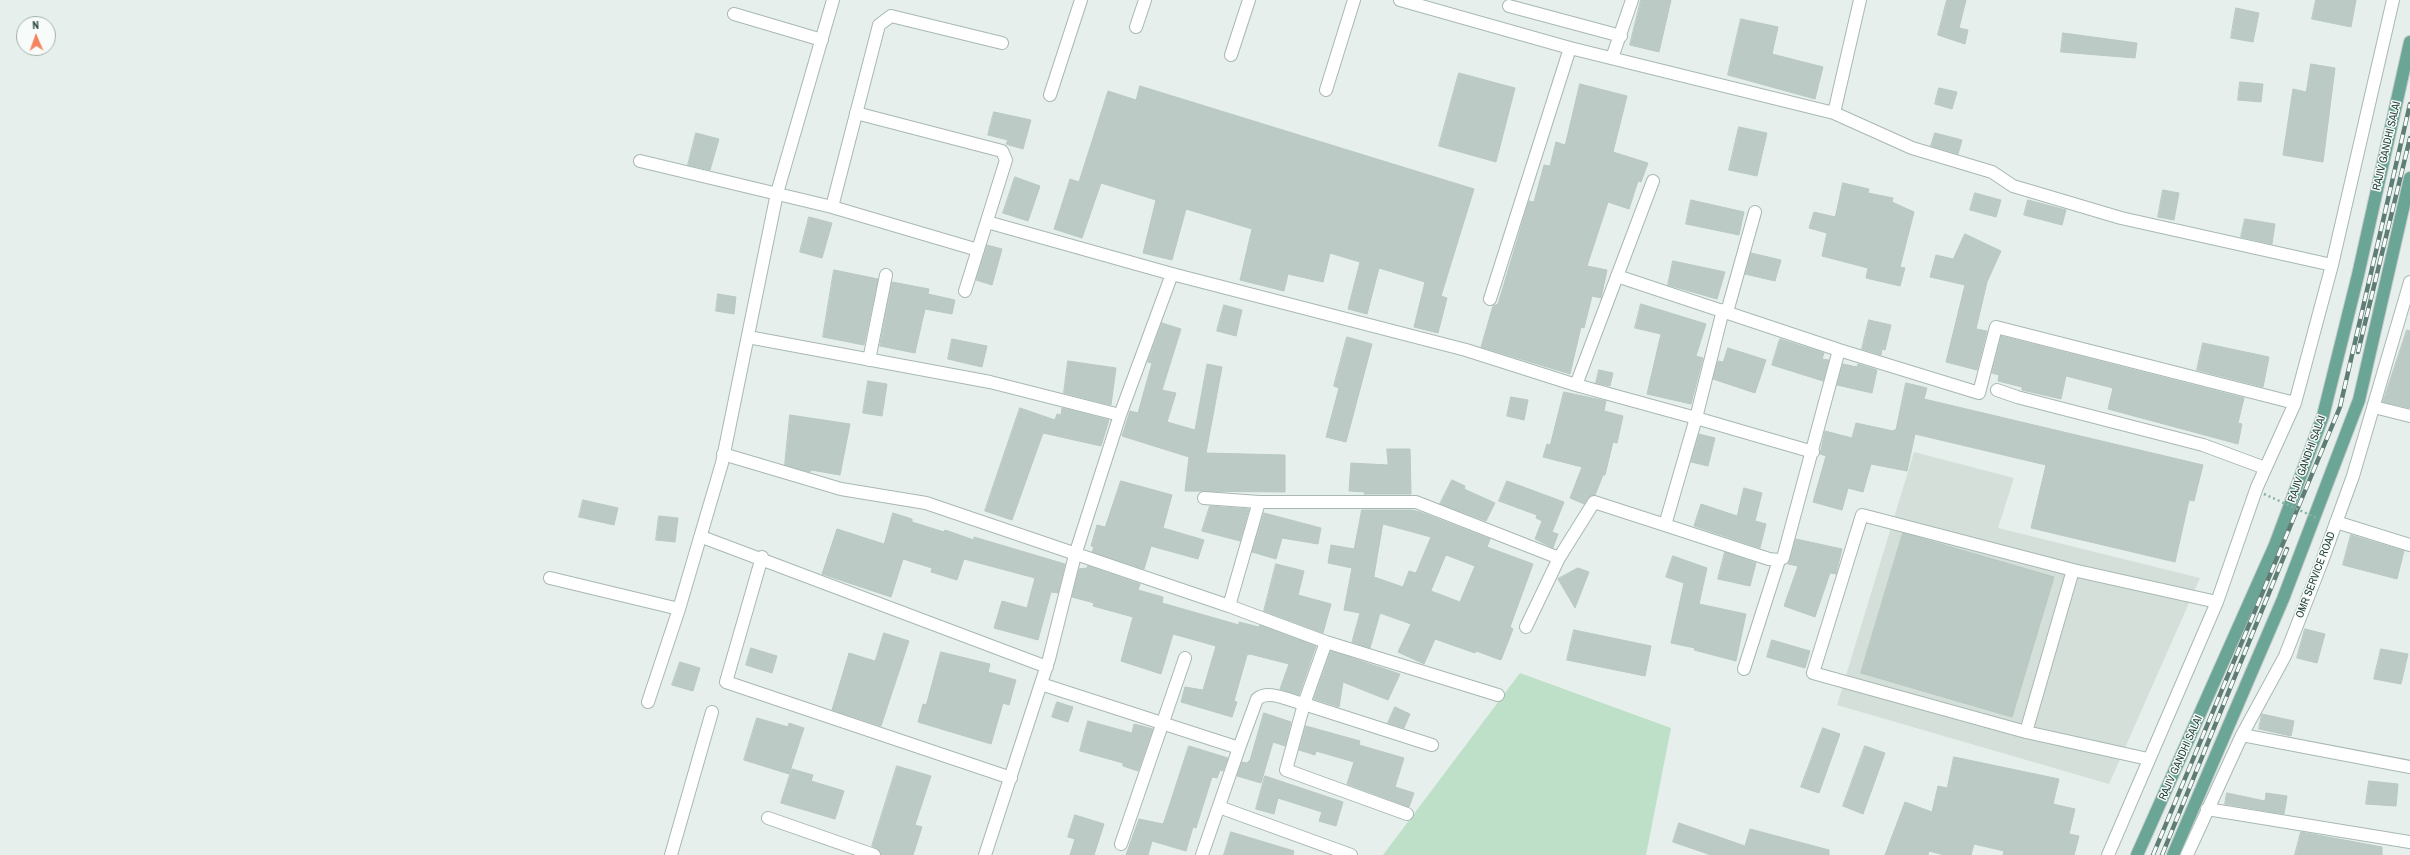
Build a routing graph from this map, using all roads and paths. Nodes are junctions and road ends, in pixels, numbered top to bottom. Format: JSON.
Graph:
{"nodes":[{"id":1,"x":833,"y":0,"type":"edge"},
{"id":2,"x":1081,"y":0,"type":"edge"},
{"id":3,"x":1145,"y":0,"type":"edge"},
{"id":4,"x":1249,"y":0,"type":"edge"},
{"id":5,"x":1354,"y":0,"type":"edge"},
{"id":6,"x":1400,"y":0,"type":"edge"},
{"id":7,"x":1632,"y":0,"type":"edge"},
{"id":8,"x":1860,"y":0,"type":"edge"},
{"id":9,"x":2393,"y":0,"type":"edge"},
{"id":10,"x":1509,"y":6,"type":"dead end"},
{"id":11,"x":734,"y":14,"type":"dead end"},
{"id":12,"x":1136,"y":27,"type":"dead end"},
{"id":13,"x":1621,"y":36,"type":"junction"},
{"id":14,"x":822,"y":40,"type":"junction"},
{"id":15,"x":1002,"y":42,"type":"dead end"},
{"id":16,"x":2410,"y":42,"type":"edge"},
{"id":17,"x":1570,"y":48,"type":"junction"},
{"id":18,"x":1231,"y":56,"type":"dead end"},
{"id":19,"x":1612,"y":58,"type":"junction"},
{"id":20,"x":1326,"y":90,"type":"dead end"},
{"id":21,"x":1050,"y":95,"type":"dead end"},
{"id":22,"x":856,"y":113,"type":"junction"},
{"id":23,"x":1834,"y":113,"type":"junction"},
{"id":24,"x":640,"y":161,"type":"dead end"},
{"id":25,"x":2410,"y":178,"type":"edge"},
{"id":26,"x":1653,"y":182,"type":"dead end"},
{"id":27,"x":778,"y":193,"type":"junction"},
{"id":28,"x":832,"y":207,"type":"junction"},
{"id":29,"x":1755,"y":212,"type":"dead end"},
{"id":30,"x":987,"y":222,"type":"junction"},
{"id":31,"x":978,"y":250,"type":"junction"},
{"id":32,"x":2332,"y":265,"type":"junction"},
{"id":33,"x":1172,"y":274,"type":"junction"},
{"id":34,"x":886,"y":275,"type":"dead end"},
{"id":35,"x":1617,"y":276,"type":"junction"},
{"id":36,"x":2410,"y":282,"type":"edge"},
{"id":37,"x":965,"y":291,"type":"dead end"},
{"id":38,"x":1490,"y":299,"type":"dead end"},
{"id":39,"x":1725,"y":311,"type":"junction"},
{"id":40,"x":748,"y":337,"type":"junction"},
{"id":41,"x":1839,"y":350,"type":"junction"},
{"id":42,"x":869,"y":360,"type":"junction"},
{"id":43,"x":1576,"y":385,"type":"junction"},
{"id":44,"x":1998,"y":390,"type":"dead end"},
{"id":45,"x":2295,"y":403,"type":"junction"},
{"id":46,"x":2374,"y":408,"type":"junction"},
{"id":47,"x":1120,"y":415,"type":"junction"},
{"id":48,"x":2410,"y":416,"type":"edge"},
{"id":49,"x":1696,"y":418,"type":"junction"},
{"id":50,"x":1813,"y":452,"type":"junction"},
{"id":51,"x":724,"y":454,"type":"junction"},
{"id":52,"x":2265,"y":468,"type":"junction"},
{"id":53,"x":2261,"y":490,"type":"junction"},
{"id":54,"x":1204,"y":498,"type":"dead end"},
{"id":55,"x":1259,"y":502,"type":"junction"},
{"id":56,"x":2319,"y":519,"type":"dead end"},
{"id":57,"x":2336,"y":522,"type":"junction"},
{"id":58,"x":1665,"y":525,"type":"junction"},
{"id":59,"x":702,"y":536,"type":"junction"},
{"id":60,"x":2410,"y":545,"type":"edge"},
{"id":61,"x":1075,"y":555,"type":"junction"},
{"id":62,"x":762,"y":558,"type":"junction"},
{"id":63,"x":1559,"y":558,"type":"junction"},
{"id":64,"x":1779,"y":560,"type":"junction"},
{"id":65,"x":2073,"y":570,"type":"junction"},
{"id":66,"x":550,"y":578,"type":"dead end"},
{"id":67,"x":2217,"y":602,"type":"junction"},
{"id":68,"x":1229,"y":606,"type":"junction"},
{"id":69,"x":679,"y":609,"type":"junction"},
{"id":70,"x":1526,"y":627,"type":"dead end"},
{"id":71,"x":1326,"y":642,"type":"junction"},
{"id":72,"x":1185,"y":658,"type":"dead end"},
{"id":73,"x":1047,"y":667,"type":"junction"},
{"id":74,"x":1744,"y":669,"type":"dead end"},
{"id":75,"x":1041,"y":684,"type":"junction"},
{"id":76,"x":1498,"y":695,"type":"dead end"},
{"id":77,"x":648,"y":702,"type":"dead end"},
{"id":78,"x":1304,"y":704,"type":"junction"},
{"id":79,"x":712,"y":712,"type":"dead end"},
{"id":80,"x":1163,"y":724,"type":"junction"},
{"id":81,"x":2026,"y":732,"type":"junction"},
{"id":82,"x":2242,"y":735,"type":"junction"},
{"id":83,"x":1432,"y":745,"type":"dead end"},
{"id":84,"x":1238,"y":748,"type":"junction"},
{"id":85,"x":2148,"y":759,"type":"junction"},
{"id":86,"x":2410,"y":767,"type":"edge"},
{"id":87,"x":1010,"y":778,"type":"junction"},
{"id":88,"x":1219,"y":807,"type":"junction"},
{"id":89,"x":2207,"y":809,"type":"junction"},
{"id":90,"x":1407,"y":814,"type":"dead end"},
{"id":91,"x":768,"y":818,"type":"dead end"},
{"id":92,"x":2410,"y":842,"type":"edge"},
{"id":93,"x":1121,"y":844,"type":"dead end"},
{"id":94,"x":671,"y":855,"type":"edge"},
{"id":95,"x":874,"y":855,"type":"edge"},
{"id":96,"x":985,"y":855,"type":"edge"},
{"id":97,"x":1202,"y":855,"type":"edge"},
{"id":98,"x":1351,"y":855,"type":"edge"},
{"id":99,"x":2108,"y":855,"type":"edge"},
{"id":100,"x":2137,"y":855,"type":"edge"},
{"id":101,"x":2173,"y":855,"type":"edge"},
{"id":102,"x":2186,"y":855,"type":"edge"}],
"edges":[{"from":1,"to":14,"type":"street"},
{"from":2,"to":21,"type":"street"},
{"from":3,"to":12,"type":"street"},
{"from":4,"to":18,"type":"street"},
{"from":5,"to":20,"type":"street"},
{"from":6,"to":17,"type":"street"},
{"from":7,"to":13,"type":"street"},
{"from":8,"to":23,"type":"street"},
{"from":9,"to":32,"type":"street"},
{"from":10,"to":13,"type":"street"},
{"from":11,"to":14,"type":"street"},
{"from":13,"to":19,"type":"street"},
{"from":14,"to":27,"type":"street"},
{"from":15,"to":22,"type":"street"},
{"from":16,"to":100,"type":"main road","name":"RAJIV GANDHI SALAI"},
{"from":17,"to":19,"type":"street"},
{"from":17,"to":38,"type":"street"},
{"from":19,"to":23,"type":"street"},
{"from":22,"to":28,"type":"street"},
{"from":22,"to":30,"type":"street"},
{"from":23,"to":32,"type":"street"},
{"from":24,"to":27,"type":"street"},
{"from":25,"to":101,"type":"main road"},
{"from":26,"to":35,"type":"street"},
{"from":27,"to":28,"type":"street"},
{"from":27,"to":40,"type":"street"},
{"from":28,"to":31,"type":"street"},
{"from":29,"to":39,"type":"street"},
{"from":30,"to":31,"type":"street"},
{"from":30,"to":33,"type":"street"},
{"from":31,"to":37,"type":"street"},
{"from":32,"to":45,"type":"street"},
{"from":33,"to":43,"type":"street"},
{"from":33,"to":47,"type":"street"},
{"from":34,"to":42,"type":"street"},
{"from":35,"to":39,"type":"street"},
{"from":35,"to":43,"type":"street"},
{"from":36,"to":46,"type":"street","name":"OMR SERVICE ROAD"},
{"from":39,"to":41,"type":"street"},
{"from":39,"to":49,"type":"street"},
{"from":40,"to":42,"type":"street"},
{"from":40,"to":51,"type":"street"},
{"from":41,"to":45,"type":"street"},
{"from":41,"to":50,"type":"street"},
{"from":42,"to":47,"type":"street"},
{"from":43,"to":49,"type":"street"},
{"from":44,"to":52,"type":"street"},
{"from":45,"to":52,"type":"street"},
{"from":46,"to":48,"type":"street"},
{"from":46,"to":57,"type":"street","name":"OMR SERVICE ROAD"},
{"from":47,"to":61,"type":"street"},
{"from":49,"to":50,"type":"street"},
{"from":49,"to":58,"type":"street"},
{"from":50,"to":64,"type":"street"},
{"from":51,"to":59,"type":"street"},
{"from":51,"to":61,"type":"street"},
{"from":52,"to":53,"type":"street"},
{"from":53,"to":56,"type":"path","bridge":true},
{"from":53,"to":67,"type":"street"},
{"from":54,"to":55,"type":"street"},
{"from":55,"to":63,"type":"street"},
{"from":55,"to":68,"type":"street"},
{"from":57,"to":60,"type":"street"},
{"from":57,"to":82,"type":"street","name":"OMR SERVICE ROAD"},
{"from":58,"to":63,"type":"street"},
{"from":58,"to":64,"type":"street"},
{"from":59,"to":62,"type":"street"},
{"from":59,"to":69,"type":"street"},
{"from":61,"to":68,"type":"street"},
{"from":61,"to":73,"type":"street"},
{"from":62,"to":73,"type":"street"},
{"from":62,"to":87,"type":"street"},
{"from":63,"to":70,"type":"street"},
{"from":64,"to":74,"type":"street"},
{"from":65,"to":67,"type":"street"},
{"from":65,"to":81,"type":"street"},
{"from":65,"to":81,"type":"street"},
{"from":66,"to":69,"type":"street"},
{"from":67,"to":85,"type":"street"},
{"from":68,"to":71,"type":"street"},
{"from":69,"to":77,"type":"street"},
{"from":71,"to":76,"type":"street"},
{"from":71,"to":78,"type":"street"},
{"from":72,"to":80,"type":"street"},
{"from":73,"to":75,"type":"street"},
{"from":75,"to":80,"type":"street"},
{"from":75,"to":87,"type":"street"},
{"from":78,"to":83,"type":"street"},
{"from":78,"to":84,"type":"street"},
{"from":78,"to":90,"type":"street"},
{"from":79,"to":94,"type":"street"},
{"from":80,"to":84,"type":"street"},
{"from":80,"to":93,"type":"street"},
{"from":81,"to":85,"type":"street"},
{"from":82,"to":86,"type":"street"},
{"from":82,"to":89,"type":"street","name":"OMR SERVICE ROAD"},
{"from":84,"to":88,"type":"street"},
{"from":85,"to":99,"type":"street"},
{"from":87,"to":96,"type":"street"},
{"from":88,"to":97,"type":"street"},
{"from":88,"to":98,"type":"street"},
{"from":89,"to":92,"type":"street"},
{"from":89,"to":102,"type":"street","name":"OMR SERVICE ROAD"},
{"from":91,"to":95,"type":"street"}]}
